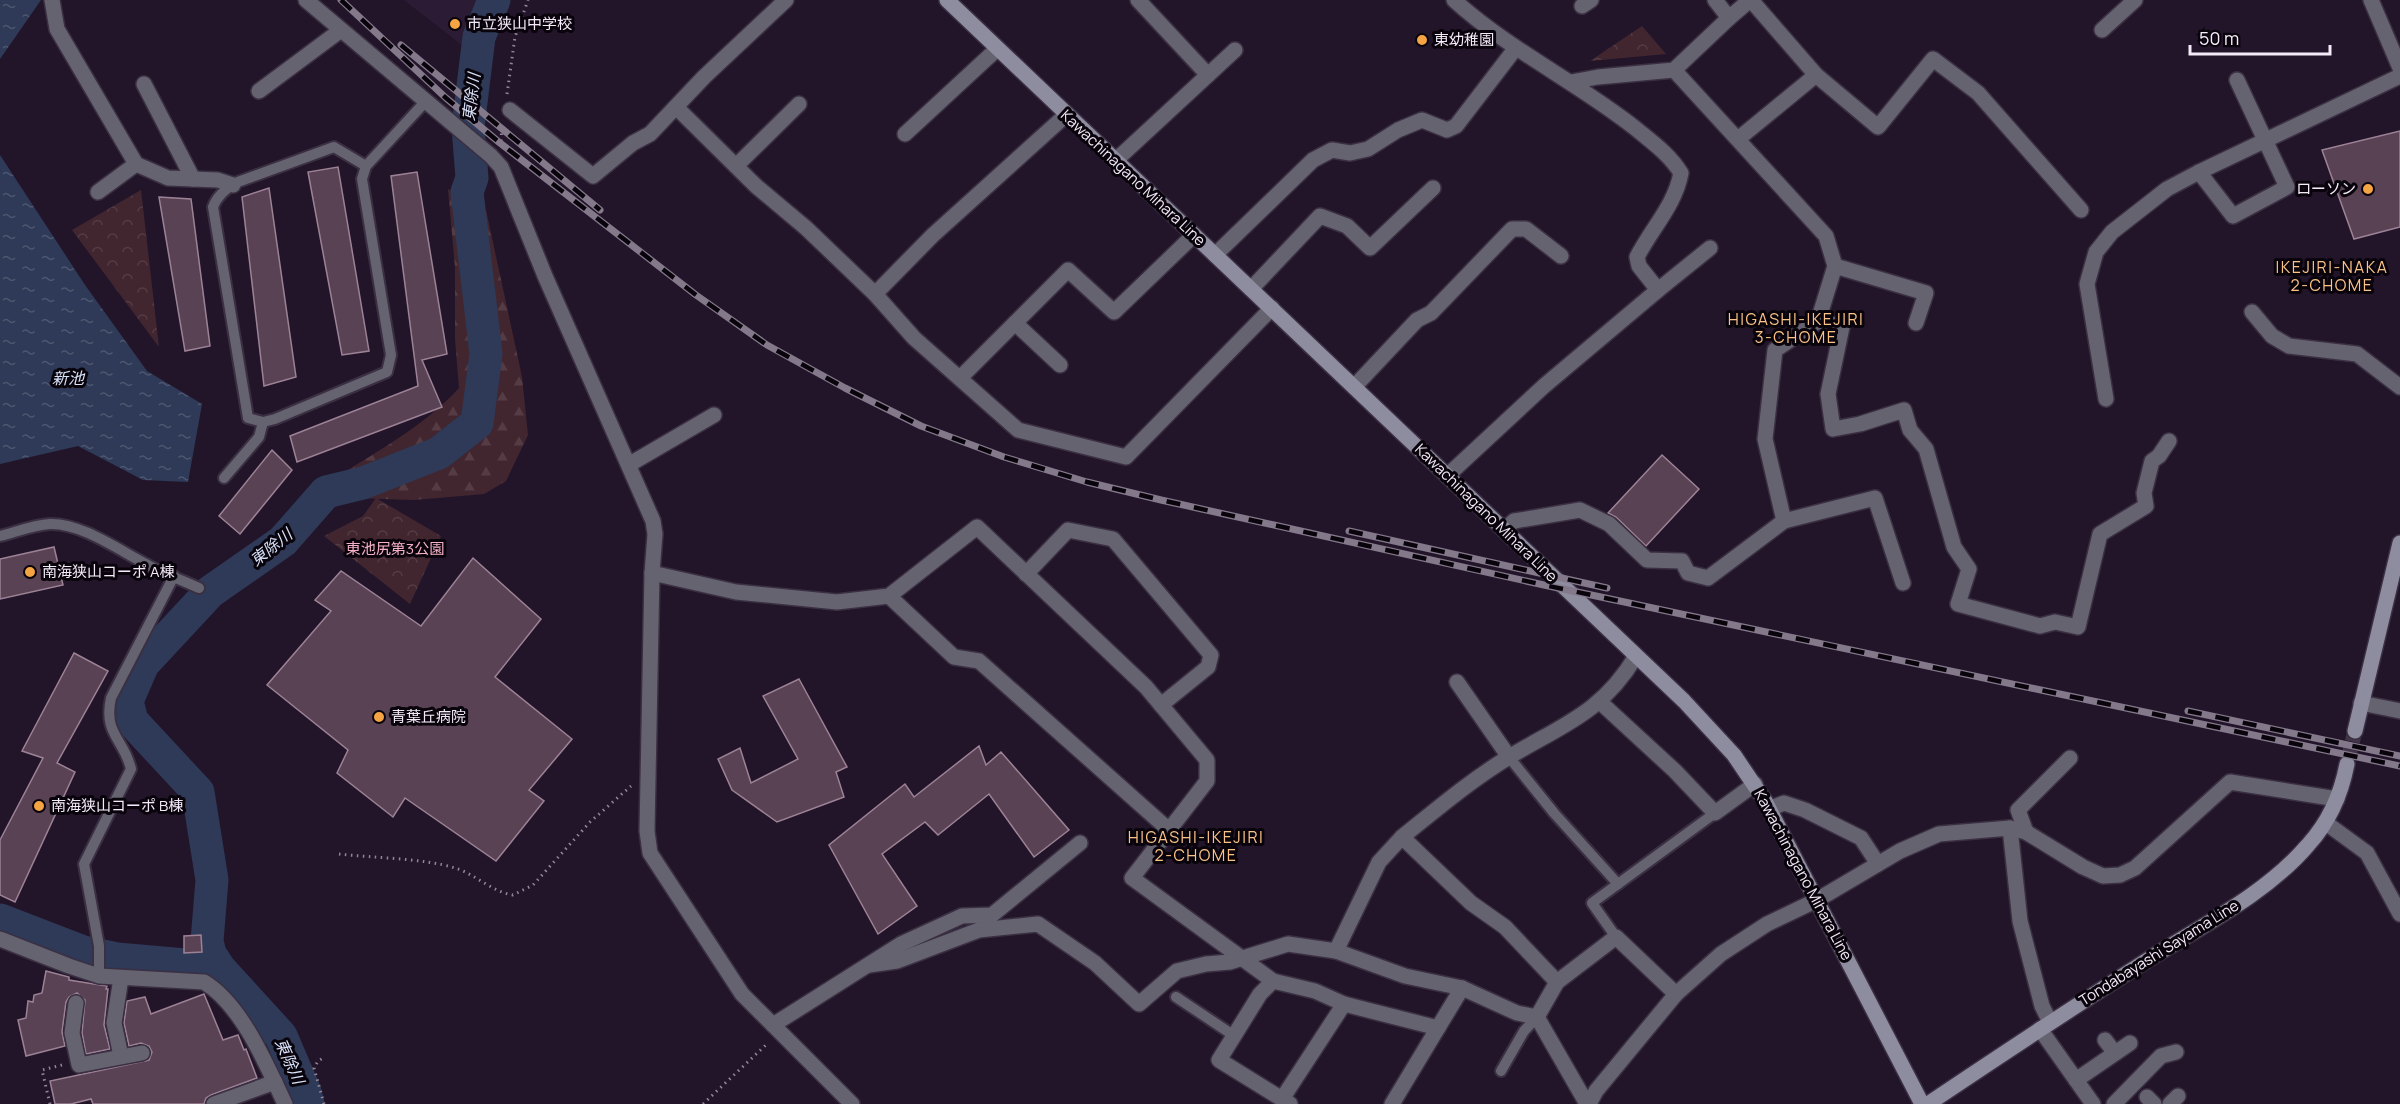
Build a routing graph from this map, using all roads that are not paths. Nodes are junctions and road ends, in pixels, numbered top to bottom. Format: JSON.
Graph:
{"nodes":[{"id":1,"x":52,"y":0,"type":"edge"},
{"id":2,"x":306,"y":0,"type":"edge"},
{"id":3,"x":786,"y":0,"type":"edge"},
{"id":4,"x":947,"y":0,"type":"edge"},
{"id":5,"x":1138,"y":0,"type":"edge"},
{"id":6,"x":1454,"y":0,"type":"edge"},
{"id":7,"x":1715,"y":0,"type":"edge"},
{"id":8,"x":1751,"y":0,"type":"edge"},
{"id":9,"x":2135,"y":0,"type":"edge"},
{"id":10,"x":2371,"y":0,"type":"edge"},
{"id":11,"x":1729,"y":18,"type":"junction"},
{"id":12,"x":341,"y":30,"type":"junction"},
{"id":13,"x":2102,"y":30,"type":"dead end"},
{"id":14,"x":998,"y":49,"type":"junction"},
{"id":15,"x":1515,"y":49,"type":"junction"},
{"id":16,"x":1235,"y":50,"type":"dead end"},
{"id":17,"x":2400,"y":68,"type":"edge"},
{"id":18,"x":1674,"y":70,"type":"junction"},
{"id":19,"x":1208,"y":75,"type":"junction"},
{"id":20,"x":1816,"y":75,"type":"junction"},
{"id":21,"x":2400,"y":76,"type":"edge"},
{"id":22,"x":2237,"y":80,"type":"dead end"},
{"id":23,"x":1571,"y":82,"type":"junction"},
{"id":24,"x":144,"y":84,"type":"dead end"},
{"id":25,"x":259,"y":91,"type":"dead end"},
{"id":26,"x":426,"y":101,"type":"junction"},
{"id":27,"x":799,"y":104,"type":"dead end"},
{"id":28,"x":676,"y":107,"type":"junction"},
{"id":29,"x":506,"y":110,"type":"road end"},
{"id":30,"x":1066,"y":115,"type":"junction"},
{"id":31,"x":905,"y":134,"type":"dead end"},
{"id":32,"x":1738,"y":139,"type":"junction"},
{"id":33,"x":2265,"y":140,"type":"junction"},
{"id":34,"x":1115,"y":161,"type":"junction"},
{"id":35,"x":136,"y":164,"type":"junction"},
{"id":36,"x":366,"y":166,"type":"junction"},
{"id":37,"x":736,"y":166,"type":"junction"},
{"id":38,"x":2199,"y":171,"type":"junction"},
{"id":39,"x":193,"y":178,"type":"junction"},
{"id":40,"x":233,"y":184,"type":"junction"},
{"id":41,"x":1433,"y":188,"type":"dead end"},
{"id":42,"x":98,"y":192,"type":"dead end"},
{"id":43,"x":2080,"y":210,"type":"dead end"},
{"id":44,"x":1194,"y":235,"type":"junction"},
{"id":45,"x":1710,"y":249,"type":"dead end"},
{"id":46,"x":1215,"y":255,"type":"junction"},
{"id":47,"x":1561,"y":256,"type":"dead end"},
{"id":48,"x":1835,"y":266,"type":"junction"},
{"id":49,"x":1251,"y":289,"type":"junction"},
{"id":50,"x":1658,"y":290,"type":"junction"},
{"id":51,"x":875,"y":294,"type":"junction"},
{"id":52,"x":1272,"y":308,"type":"junction"},
{"id":53,"x":2252,"y":312,"type":"dead end"},
{"id":54,"x":1818,"y":321,"type":"junction"},
{"id":55,"x":1015,"y":323,"type":"junction"},
{"id":56,"x":1916,"y":323,"type":"dead end"},
{"id":57,"x":1060,"y":365,"type":"dead end"},
{"id":58,"x":961,"y":377,"type":"junction"},
{"id":59,"x":1354,"y":387,"type":"junction"},
{"id":60,"x":2400,"y":387,"type":"edge"},
{"id":61,"x":2106,"y":399,"type":"dead end"},
{"id":62,"x":714,"y":415,"type":"dead end"},
{"id":63,"x":263,"y":422,"type":"junction"},
{"id":64,"x":2169,"y":441,"type":"dead end"},
{"id":65,"x":630,"y":464,"type":"junction"},
{"id":66,"x":1447,"y":476,"type":"junction"},
{"id":67,"x":224,"y":478,"type":"dead end"},
{"id":68,"x":1784,"y":521,"type":"junction"},
{"id":69,"x":1504,"y":530,"type":"junction"},
{"id":70,"x":0,"y":536,"type":"edge"},
{"id":71,"x":2400,"y":543,"type":"edge"},
{"id":72,"x":652,"y":573,"type":"junction"},
{"id":73,"x":1026,"y":574,"type":"junction"},
{"id":74,"x":174,"y":576,"type":"junction"},
{"id":75,"x":1903,"y":583,"type":"dead end"},
{"id":76,"x":199,"y":588,"type":"dead end"},
{"id":77,"x":889,"y":596,"type":"junction"},
{"id":78,"x":1636,"y":656,"type":"junction"},
{"id":79,"x":1457,"y":682,"type":"dead end"},
{"id":80,"x":1600,"y":702,"type":"junction"},
{"id":81,"x":2361,"y":703,"type":"junction"},
{"id":82,"x":1161,"y":705,"type":"junction"},
{"id":83,"x":2400,"y":711,"type":"edge"},
{"id":84,"x":2355,"y":731,"type":"tunnel mouth"},
{"id":85,"x":1509,"y":757,"type":"junction"},
{"id":86,"x":2070,"y":758,"type":"dead end"},
{"id":87,"x":2347,"y":764,"type":"tunnel mouth"},
{"id":88,"x":1755,"y":784,"type":"junction"},
{"id":89,"x":2337,"y":800,"type":"junction"},
{"id":90,"x":1769,"y":809,"type":"junction"},
{"id":91,"x":1715,"y":813,"type":"junction"},
{"id":92,"x":2326,"y":823,"type":"junction"},
{"id":93,"x":2010,"y":828,"type":"junction"},
{"id":94,"x":1169,"y":830,"type":"junction"},
{"id":95,"x":2026,"y":832,"type":"junction"},
{"id":96,"x":1402,"y":837,"type":"junction"},
{"id":97,"x":1080,"y":843,"type":"dead end"},
{"id":98,"x":1878,"y":864,"type":"junction"},
{"id":99,"x":1618,"y":884,"type":"junction"},
{"id":100,"x":1817,"y":900,"type":"junction"},
{"id":101,"x":2400,"y":914,"type":"edge"},
{"id":102,"x":1616,"y":937,"type":"junction"},
{"id":103,"x":0,"y":939,"type":"edge"},
{"id":104,"x":1336,"y":951,"type":"junction"},
{"id":105,"x":1242,"y":958,"type":"junction"},
{"id":106,"x":869,"y":965,"type":"junction"},
{"id":107,"x":100,"y":973,"type":"junction"},
{"id":108,"x":121,"y":978,"type":"junction"},
{"id":109,"x":1273,"y":981,"type":"junction"},
{"id":110,"x":1557,"y":982,"type":"junction"},
{"id":111,"x":1462,"y":988,"type":"junction"},
{"id":112,"x":1676,"y":994,"type":"junction"},
{"id":113,"x":1176,"y":997,"type":"dead end"},
{"id":114,"x":76,"y":1003,"type":"dead end"},
{"id":115,"x":1344,"y":1004,"type":"junction"},
{"id":116,"x":1537,"y":1017,"type":"junction"},
{"id":117,"x":2045,"y":1025,"type":"junction"},
{"id":118,"x":777,"y":1028,"type":"junction"},
{"id":119,"x":1438,"y":1028,"type":"junction"},
{"id":120,"x":1233,"y":1035,"type":"junction"},
{"id":121,"x":2105,"y":1040,"type":"dead end"},
{"id":122,"x":2130,"y":1043,"type":"dead end"},
{"id":123,"x":2176,"y":1052,"type":"dead end"},
{"id":124,"x":142,"y":1053,"type":"dead end"},
{"id":125,"x":2115,"y":1053,"type":"junction"},
{"id":126,"x":121,"y":1056,"type":"junction"},
{"id":127,"x":1501,"y":1071,"type":"dead end"},
{"id":128,"x":2076,"y":1080,"type":"junction"},
{"id":129,"x":275,"y":1082,"type":"junction"},
{"id":130,"x":1286,"y":1102,"type":"edge"},
{"id":131,"x":214,"y":1104,"type":"edge"},
{"id":132,"x":285,"y":1104,"type":"edge"},
{"id":133,"x":852,"y":1104,"type":"edge"},
{"id":134,"x":1392,"y":1104,"type":"edge"},
{"id":135,"x":1588,"y":1104,"type":"edge"},
{"id":136,"x":1922,"y":1104,"type":"edge"},
{"id":137,"x":1928,"y":1104,"type":"edge"},
{"id":138,"x":2093,"y":1104,"type":"edge"},
{"id":139,"x":2114,"y":1104,"type":"edge"}],
"edges":[{"from":1,"to":35,"type":"street"},
{"from":2,"to":12,"type":"street"},
{"from":3,"to":28,"type":"street"},
{"from":4,"to":14,"type":"main road","name":"Kawachinagano Mihara Line"},
{"from":5,"to":19,"type":"street"},
{"from":6,"to":15,"type":"street"},
{"from":7,"to":11,"type":"street"},
{"from":8,"to":11,"type":"street"},
{"from":8,"to":20,"type":"street"},
{"from":9,"to":13,"type":"street"},
{"from":10,"to":17,"type":"street"},
{"from":11,"to":18,"type":"street"},
{"from":12,"to":25,"type":"street"},
{"from":12,"to":26,"type":"street"},
{"from":14,"to":30,"type":"main road","name":"Kawachinagano Mihara Line"},
{"from":14,"to":31,"type":"street"},
{"from":15,"to":23,"type":"street"},
{"from":15,"to":46,"type":"street"},
{"from":16,"to":19,"type":"street"},
{"from":18,"to":23,"type":"street"},
{"from":18,"to":32,"type":"street"},
{"from":19,"to":34,"type":"street"},
{"from":20,"to":32,"type":"street"},
{"from":20,"to":43,"type":"street"},
{"from":21,"to":33,"type":"street"},
{"from":22,"to":33,"type":"street"},
{"from":23,"to":50,"type":"street"},
{"from":24,"to":39,"type":"street"},
{"from":26,"to":36,"type":"lane"},
{"from":26,"to":65,"type":"street"},
{"from":27,"to":37,"type":"street"},
{"from":28,"to":29,"type":"street"},
{"from":28,"to":37,"type":"street"},
{"from":30,"to":34,"type":"main road","name":"Kawachinagano Mihara Line"},
{"from":30,"to":51,"type":"street"},
{"from":32,"to":48,"type":"street"},
{"from":33,"to":38,"type":"street"},
{"from":33,"to":38,"type":"street"},
{"from":34,"to":44,"type":"main road","name":"Kawachinagano Mihara Line"},
{"from":35,"to":39,"type":"street"},
{"from":35,"to":42,"type":"street"},
{"from":36,"to":40,"type":"lane"},
{"from":36,"to":63,"type":"lane"},
{"from":37,"to":51,"type":"street"},
{"from":38,"to":61,"type":"street"},
{"from":39,"to":40,"type":"street"},
{"from":40,"to":63,"type":"lane"},
{"from":41,"to":49,"type":"street"},
{"from":44,"to":46,"type":"main road","name":"Kawachinagano Mihara Line"},
{"from":44,"to":55,"type":"street"},
{"from":45,"to":50,"type":"street"},
{"from":46,"to":49,"type":"main road","name":"Kawachinagano Mihara Line"},
{"from":47,"to":59,"type":"street"},
{"from":48,"to":54,"type":"street"},
{"from":48,"to":56,"type":"street"},
{"from":49,"to":52,"type":"main road","name":"Kawachinagano Mihara Line"},
{"from":50,"to":66,"type":"street"},
{"from":51,"to":58,"type":"street"},
{"from":52,"to":58,"type":"street"},
{"from":52,"to":59,"type":"main road","name":"Kawachinagano Mihara Line"},
{"from":53,"to":60,"type":"street"},
{"from":54,"to":64,"type":"street"},
{"from":54,"to":68,"type":"street"},
{"from":55,"to":57,"type":"street"},
{"from":55,"to":58,"type":"street"},
{"from":59,"to":66,"type":"main road","name":"Kawachinagano Mihara Line"},
{"from":62,"to":65,"type":"street"},
{"from":63,"to":67,"type":"lane"},
{"from":65,"to":72,"type":"street"},
{"from":66,"to":69,"type":"main road","name":"Kawachinagano Mihara Line"},
{"from":68,"to":69,"type":"street"},
{"from":68,"to":75,"type":"street"},
{"from":69,"to":78,"type":"main road","name":"Kawachinagano Mihara Line"},
{"from":70,"to":74,"type":"lane"},
{"from":71,"to":81,"type":"main road"},
{"from":72,"to":77,"type":"street"},
{"from":72,"to":118,"type":"street"},
{"from":73,"to":77,"type":"street"},
{"from":73,"to":82,"type":"street"},
{"from":73,"to":82,"type":"street"},
{"from":74,"to":76,"type":"lane"},
{"from":74,"to":107,"type":"lane"},
{"from":77,"to":94,"type":"street"},
{"from":78,"to":80,"type":"street"},
{"from":78,"to":88,"type":"main road","name":"Kawachinagano Mihara Line"},
{"from":79,"to":85,"type":"street"},
{"from":80,"to":85,"type":"street"},
{"from":80,"to":91,"type":"street"},
{"from":81,"to":83,"type":"street"},
{"from":81,"to":84,"type":"main road"},
{"from":82,"to":94,"type":"street"},
{"from":85,"to":96,"type":"street"},
{"from":85,"to":99,"type":"lane"},
{"from":86,"to":95,"type":"street"},
{"from":87,"to":89,"type":"main road","name":"Tondabayashi Sayama Line"},
{"from":88,"to":90,"type":"main road","name":"Kawachinagano Mihara Line"},
{"from":88,"to":91,"type":"street"},
{"from":89,"to":92,"type":"main road","name":"Tondabayashi Sayama Line"},
{"from":89,"to":95,"type":"street"},
{"from":90,"to":98,"type":"street"},
{"from":90,"to":100,"type":"main road","name":"Kawachinagano Mihara Line"},
{"from":91,"to":99,"type":"lane"},
{"from":92,"to":101,"type":"street"},
{"from":92,"to":117,"type":"main road","name":"Tondabayashi Sayama Line"},
{"from":93,"to":95,"type":"street"},
{"from":93,"to":98,"type":"street"},
{"from":93,"to":117,"type":"street"},
{"from":94,"to":105,"type":"street"},
{"from":96,"to":104,"type":"street"},
{"from":96,"to":110,"type":"street"},
{"from":97,"to":106,"type":"street"},
{"from":98,"to":100,"type":"street"},
{"from":99,"to":102,"type":"lane"},
{"from":100,"to":112,"type":"street"},
{"from":100,"to":136,"type":"main road","name":"Kawachinagano Mihara Line"},
{"from":102,"to":110,"type":"street"},
{"from":102,"to":112,"type":"street"},
{"from":103,"to":107,"type":"street"},
{"from":104,"to":105,"type":"street"},
{"from":104,"to":111,"type":"street"},
{"from":105,"to":106,"type":"street"},
{"from":105,"to":109,"type":"street"},
{"from":106,"to":118,"type":"street"},
{"from":107,"to":108,"type":"street"},
{"from":108,"to":126,"type":"street"},
{"from":108,"to":129,"type":"street"},
{"from":109,"to":115,"type":"street"},
{"from":109,"to":120,"type":"street"},
{"from":110,"to":116,"type":"street"},
{"from":111,"to":116,"type":"street"},
{"from":111,"to":119,"type":"street"},
{"from":112,"to":135,"type":"street"},
{"from":113,"to":120,"type":"lane"},
{"from":114,"to":126,"type":"street"},
{"from":115,"to":119,"type":"street"},
{"from":115,"to":130,"type":"street"},
{"from":116,"to":127,"type":"lane"},
{"from":116,"to":135,"type":"street"},
{"from":117,"to":128,"type":"street"},
{"from":117,"to":137,"type":"main road","name":"Tondabayashi Sayama Line"},
{"from":118,"to":133,"type":"street"},
{"from":119,"to":134,"type":"street"},
{"from":120,"to":130,"type":"street"},
{"from":121,"to":125,"type":"street"},
{"from":122,"to":125,"type":"street"},
{"from":123,"to":139,"type":"street"},
{"from":124,"to":126,"type":"street"},
{"from":125,"to":128,"type":"street"},
{"from":128,"to":138,"type":"street"},
{"from":129,"to":131,"type":"street"},
{"from":129,"to":132,"type":"street"}]}
